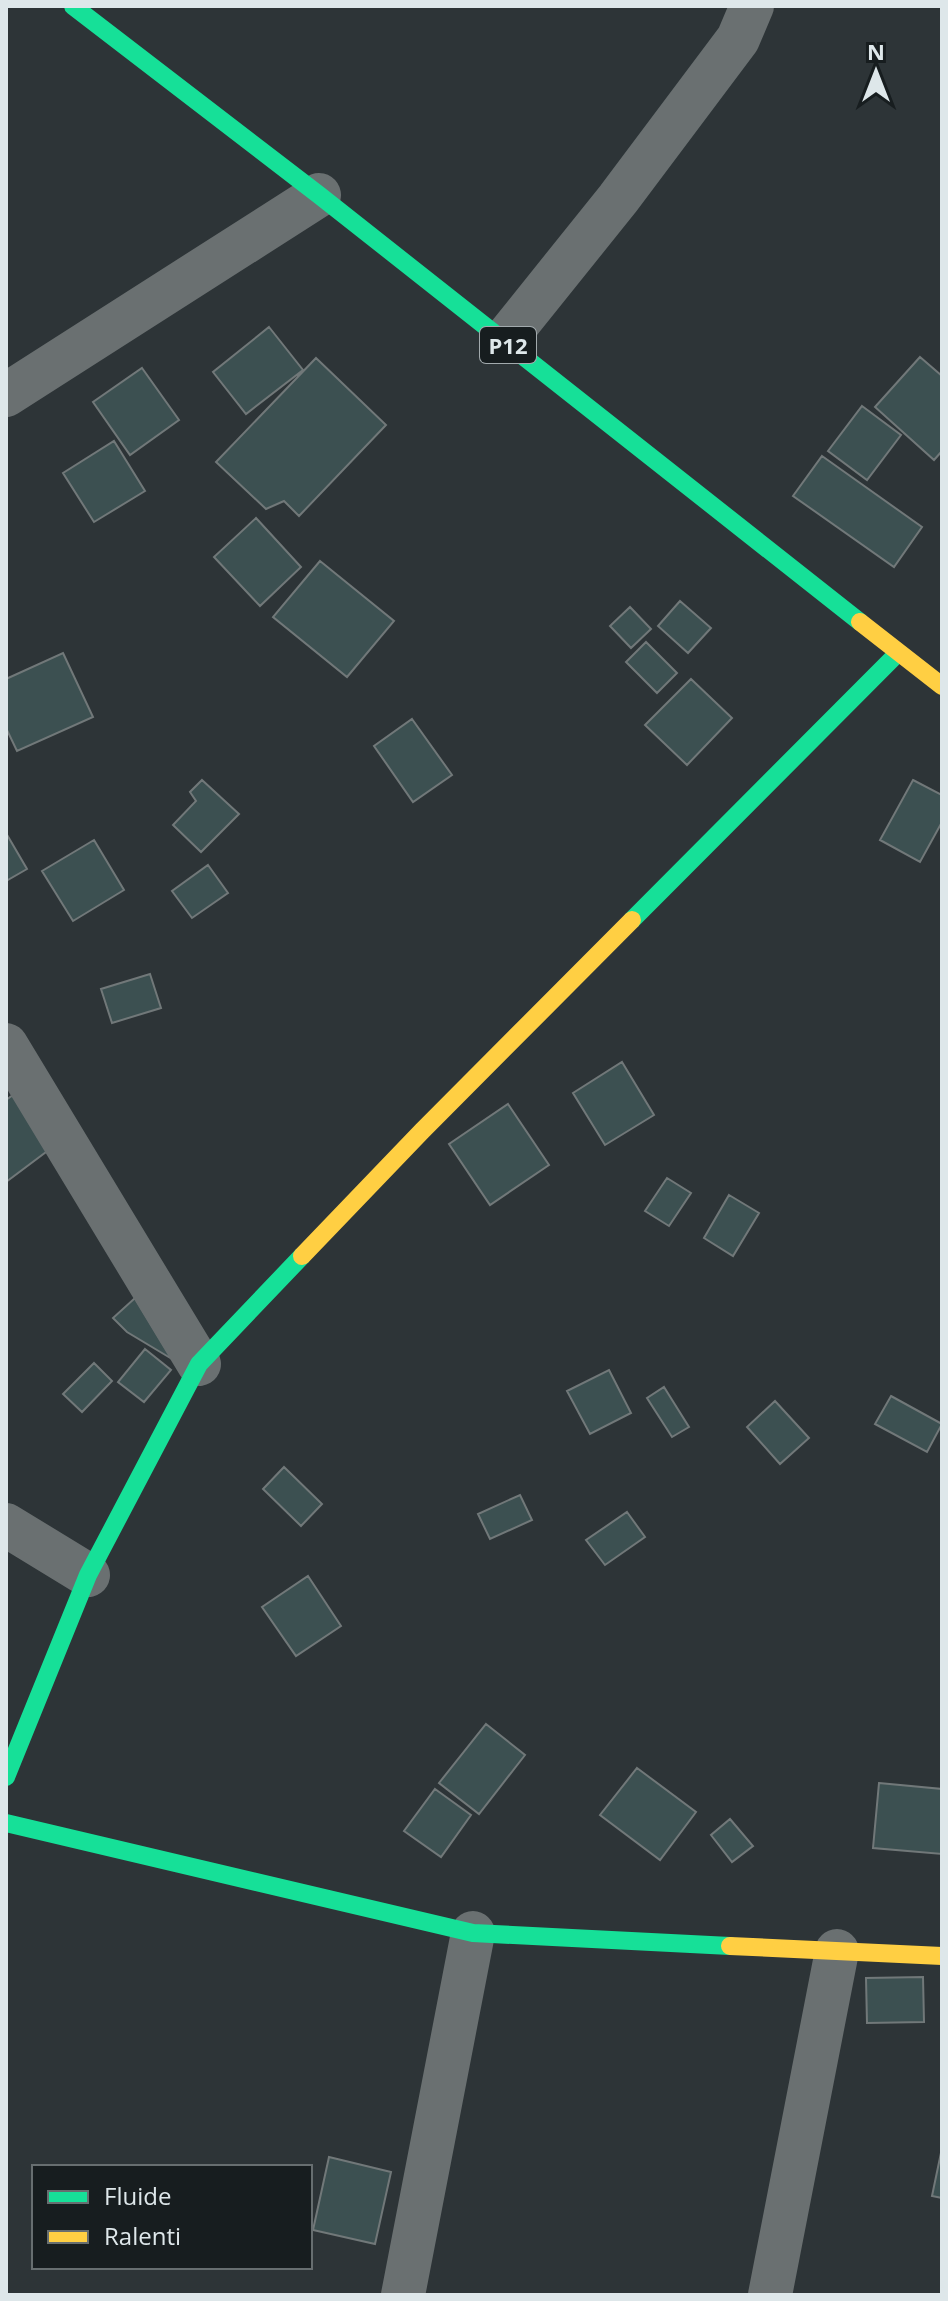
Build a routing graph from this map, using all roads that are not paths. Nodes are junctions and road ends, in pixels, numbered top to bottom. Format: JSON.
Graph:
{"nodes":[{"id":1,"x":73,"y":6,"type":"edge"},
{"id":2,"x":752,"y":6,"type":"edge"},
{"id":3,"x":319,"y":195,"type":"junction"},
{"id":4,"x":504,"y":341,"type":"junction"},
{"id":5,"x":11,"y":377,"type":"edge"},
{"id":6,"x":898,"y":653,"type":"junction"},
{"id":7,"x":942,"y":686,"type":"edge"},
{"id":8,"x":6,"y":1045,"type":"edge"},
{"id":9,"x":199,"y":1364,"type":"junction"},
{"id":10,"x":6,"y":1525,"type":"edge"},
{"id":11,"x":88,"y":1575,"type":"junction"},
{"id":12,"x":6,"y":1777,"type":"edge"},
{"id":13,"x":6,"y":1823,"type":"edge"},
{"id":14,"x":473,"y":1933,"type":"junction"},
{"id":15,"x":837,"y":1951,"type":"junction"},
{"id":16,"x":942,"y":1956,"type":"edge"},
{"id":17,"x":403,"y":2295,"type":"edge"},
{"id":18,"x":770,"y":2295,"type":"edge"}],
"edges":[{"from":1,"to":3,"type":"street","number":"P12"},
{"from":2,"to":4,"type":"street"},
{"from":3,"to":4,"type":"street","number":"P12"},
{"from":3,"to":5,"type":"street"},
{"from":4,"to":6,"type":"street","number":"P12"},
{"from":6,"to":7,"type":"street","number":"P12"},
{"from":6,"to":9,"type":"street"},
{"from":8,"to":9,"type":"street"},
{"from":9,"to":11,"type":"street"},
{"from":10,"to":11,"type":"street"},
{"from":11,"to":12,"type":"street"},
{"from":13,"to":14,"type":"street"},
{"from":14,"to":15,"type":"street"},
{"from":14,"to":17,"type":"street"},
{"from":15,"to":16,"type":"street"},
{"from":15,"to":18,"type":"street"}]}
